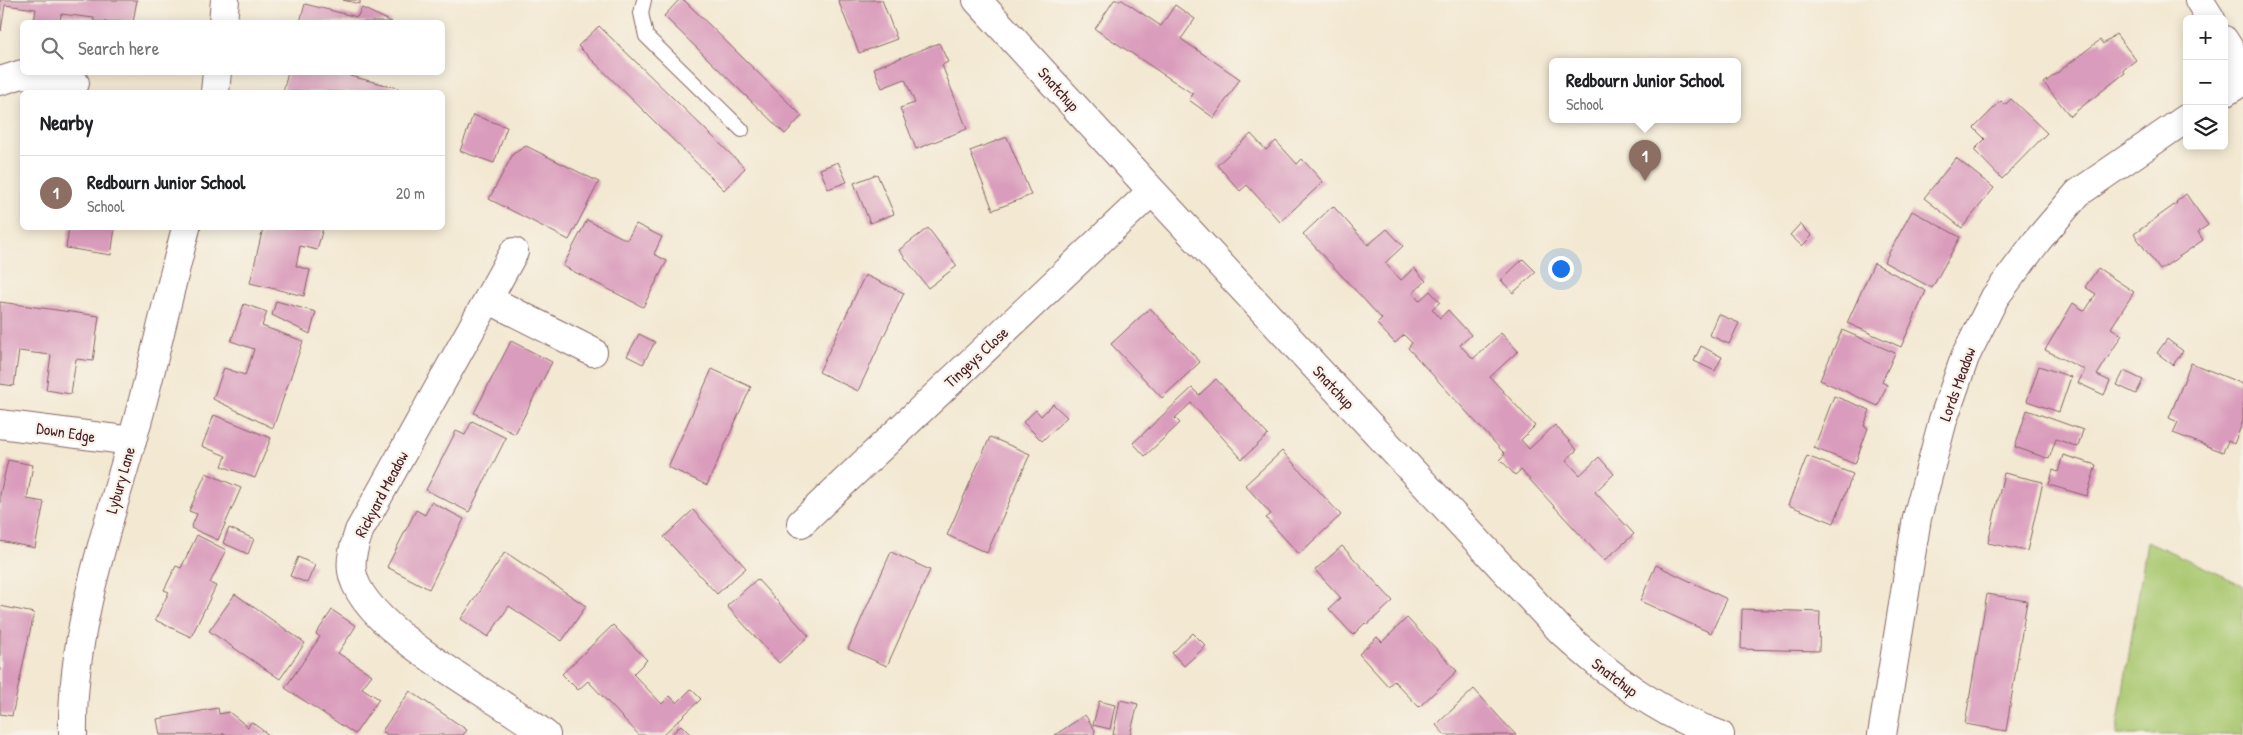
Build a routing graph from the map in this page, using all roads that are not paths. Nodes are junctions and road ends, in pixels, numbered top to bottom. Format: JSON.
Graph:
{"nodes":[{"id":1,"x":225,"y":0,"type":"edge"},
{"id":2,"x":644,"y":0,"type":"edge"},
{"id":3,"x":977,"y":0,"type":"edge"},
{"id":4,"x":2199,"y":0,"type":"edge"},
{"id":5,"x":2208,"y":15,"type":"edge"},
{"id":6,"x":223,"y":20,"type":"edge"},
{"id":7,"x":2228,"y":46,"type":"edge"},
{"id":8,"x":2243,"y":70,"type":"edge"},
{"id":9,"x":20,"y":75,"type":"edge"},
{"id":10,"x":28,"y":75,"type":"edge"},
{"id":11,"x":217,"y":75,"type":"edge"},
{"id":12,"x":0,"y":80,"type":"edge"},
{"id":13,"x":2243,"y":80,"type":"edge"},
{"id":14,"x":75,"y":83,"type":"dead end"},
{"id":15,"x":215,"y":90,"type":"edge"},
{"id":16,"x":2228,"y":90,"type":"edge"},
{"id":17,"x":2183,"y":121,"type":"edge"},
{"id":18,"x":742,"y":130,"type":"dead end"},
{"id":19,"x":1152,"y":191,"type":"junction"},
{"id":20,"x":185,"y":230,"type":"edge"},
{"id":21,"x":514,"y":252,"type":"dead end"},
{"id":22,"x":488,"y":299,"type":"junction"},
{"id":23,"x":593,"y":352,"type":"dead end"},
{"id":24,"x":0,"y":424,"type":"edge"},
{"id":25,"x":132,"y":441,"type":"junction"},
{"id":26,"x":801,"y":523,"type":"dead end"},
{"id":27,"x":73,"y":735,"type":"edge"},
{"id":28,"x":546,"y":735,"type":"edge"},
{"id":29,"x":1720,"y":735,"type":"edge"},
{"id":30,"x":1882,"y":735,"type":"edge"}],
"edges":[{"from":1,"to":6,"type":"street"},
{"from":2,"to":18,"type":"lane"},
{"from":3,"to":19,"type":"street","name":"Snatchup"},
{"from":4,"to":5,"type":"street"},
{"from":7,"to":8,"type":"street"},
{"from":9,"to":12,"type":"street"},
{"from":10,"to":14,"type":"street"},
{"from":11,"to":15,"type":"street"},
{"from":13,"to":16,"type":"street"},
{"from":17,"to":30,"type":"street","name":"Lords Meadow"},
{"from":19,"to":26,"type":"street","name":"Tingeys Close"},
{"from":19,"to":29,"type":"street","name":"Snatchup"},
{"from":20,"to":25,"type":"street","name":"Lybury Lane"},
{"from":21,"to":22,"type":"street","name":"Rickyard Meadow"},
{"from":22,"to":23,"type":"street"},
{"from":22,"to":28,"type":"street","name":"Rickyard Meadow"},
{"from":24,"to":25,"type":"street","name":"Down Edge"},
{"from":25,"to":27,"type":"street","name":"Lybury Lane"}]}
